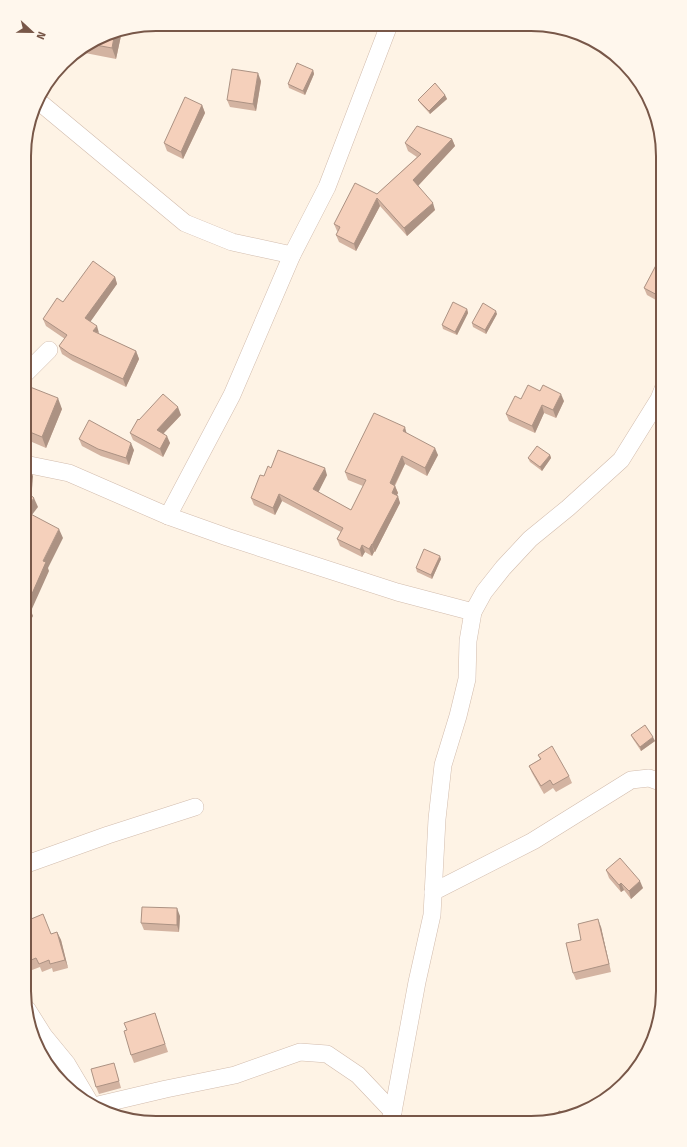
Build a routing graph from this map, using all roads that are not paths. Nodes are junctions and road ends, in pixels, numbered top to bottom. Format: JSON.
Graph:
{"nodes":[{"id":1,"x":387,"y":31,"type":"edge"},
{"id":2,"x":43,"y":105,"type":"edge"},
{"id":3,"x":292,"y":255,"type":"junction"},
{"id":4,"x":49,"y":350,"type":"dead end"},
{"id":5,"x":31,"y":368,"type":"edge"},
{"id":6,"x":656,"y":404,"type":"edge"},
{"id":7,"x":31,"y":465,"type":"edge"},
{"id":8,"x":168,"y":516,"type":"junction"},
{"id":9,"x":473,"y":612,"type":"junction"},
{"id":10,"x":656,"y":780,"type":"edge"},
{"id":11,"x":195,"y":807,"type":"dead end"},
{"id":12,"x":31,"y":862,"type":"edge"},
{"id":13,"x":433,"y":892,"type":"junction"},
{"id":14,"x":34,"y":1018,"type":"edge"},
{"id":15,"x":84,"y":1093,"type":"edge"},
{"id":16,"x":103,"y":1104,"type":"edge"},
{"id":17,"x":390,"y":1116,"type":"edge"},
{"id":18,"x":391,"y":1116,"type":"edge"}],
"edges":[{"from":1,"to":3,"type":"street"},
{"from":2,"to":3,"type":"street"},
{"from":3,"to":8,"type":"street"},
{"from":4,"to":5,"type":"street"},
{"from":6,"to":9,"type":"street"},
{"from":7,"to":8,"type":"street"},
{"from":8,"to":9,"type":"street"},
{"from":9,"to":13,"type":"street"},
{"from":10,"to":13,"type":"street"},
{"from":11,"to":12,"type":"street"},
{"from":13,"to":18,"type":"street"},
{"from":14,"to":15,"type":"street"},
{"from":16,"to":17,"type":"street"}]}
